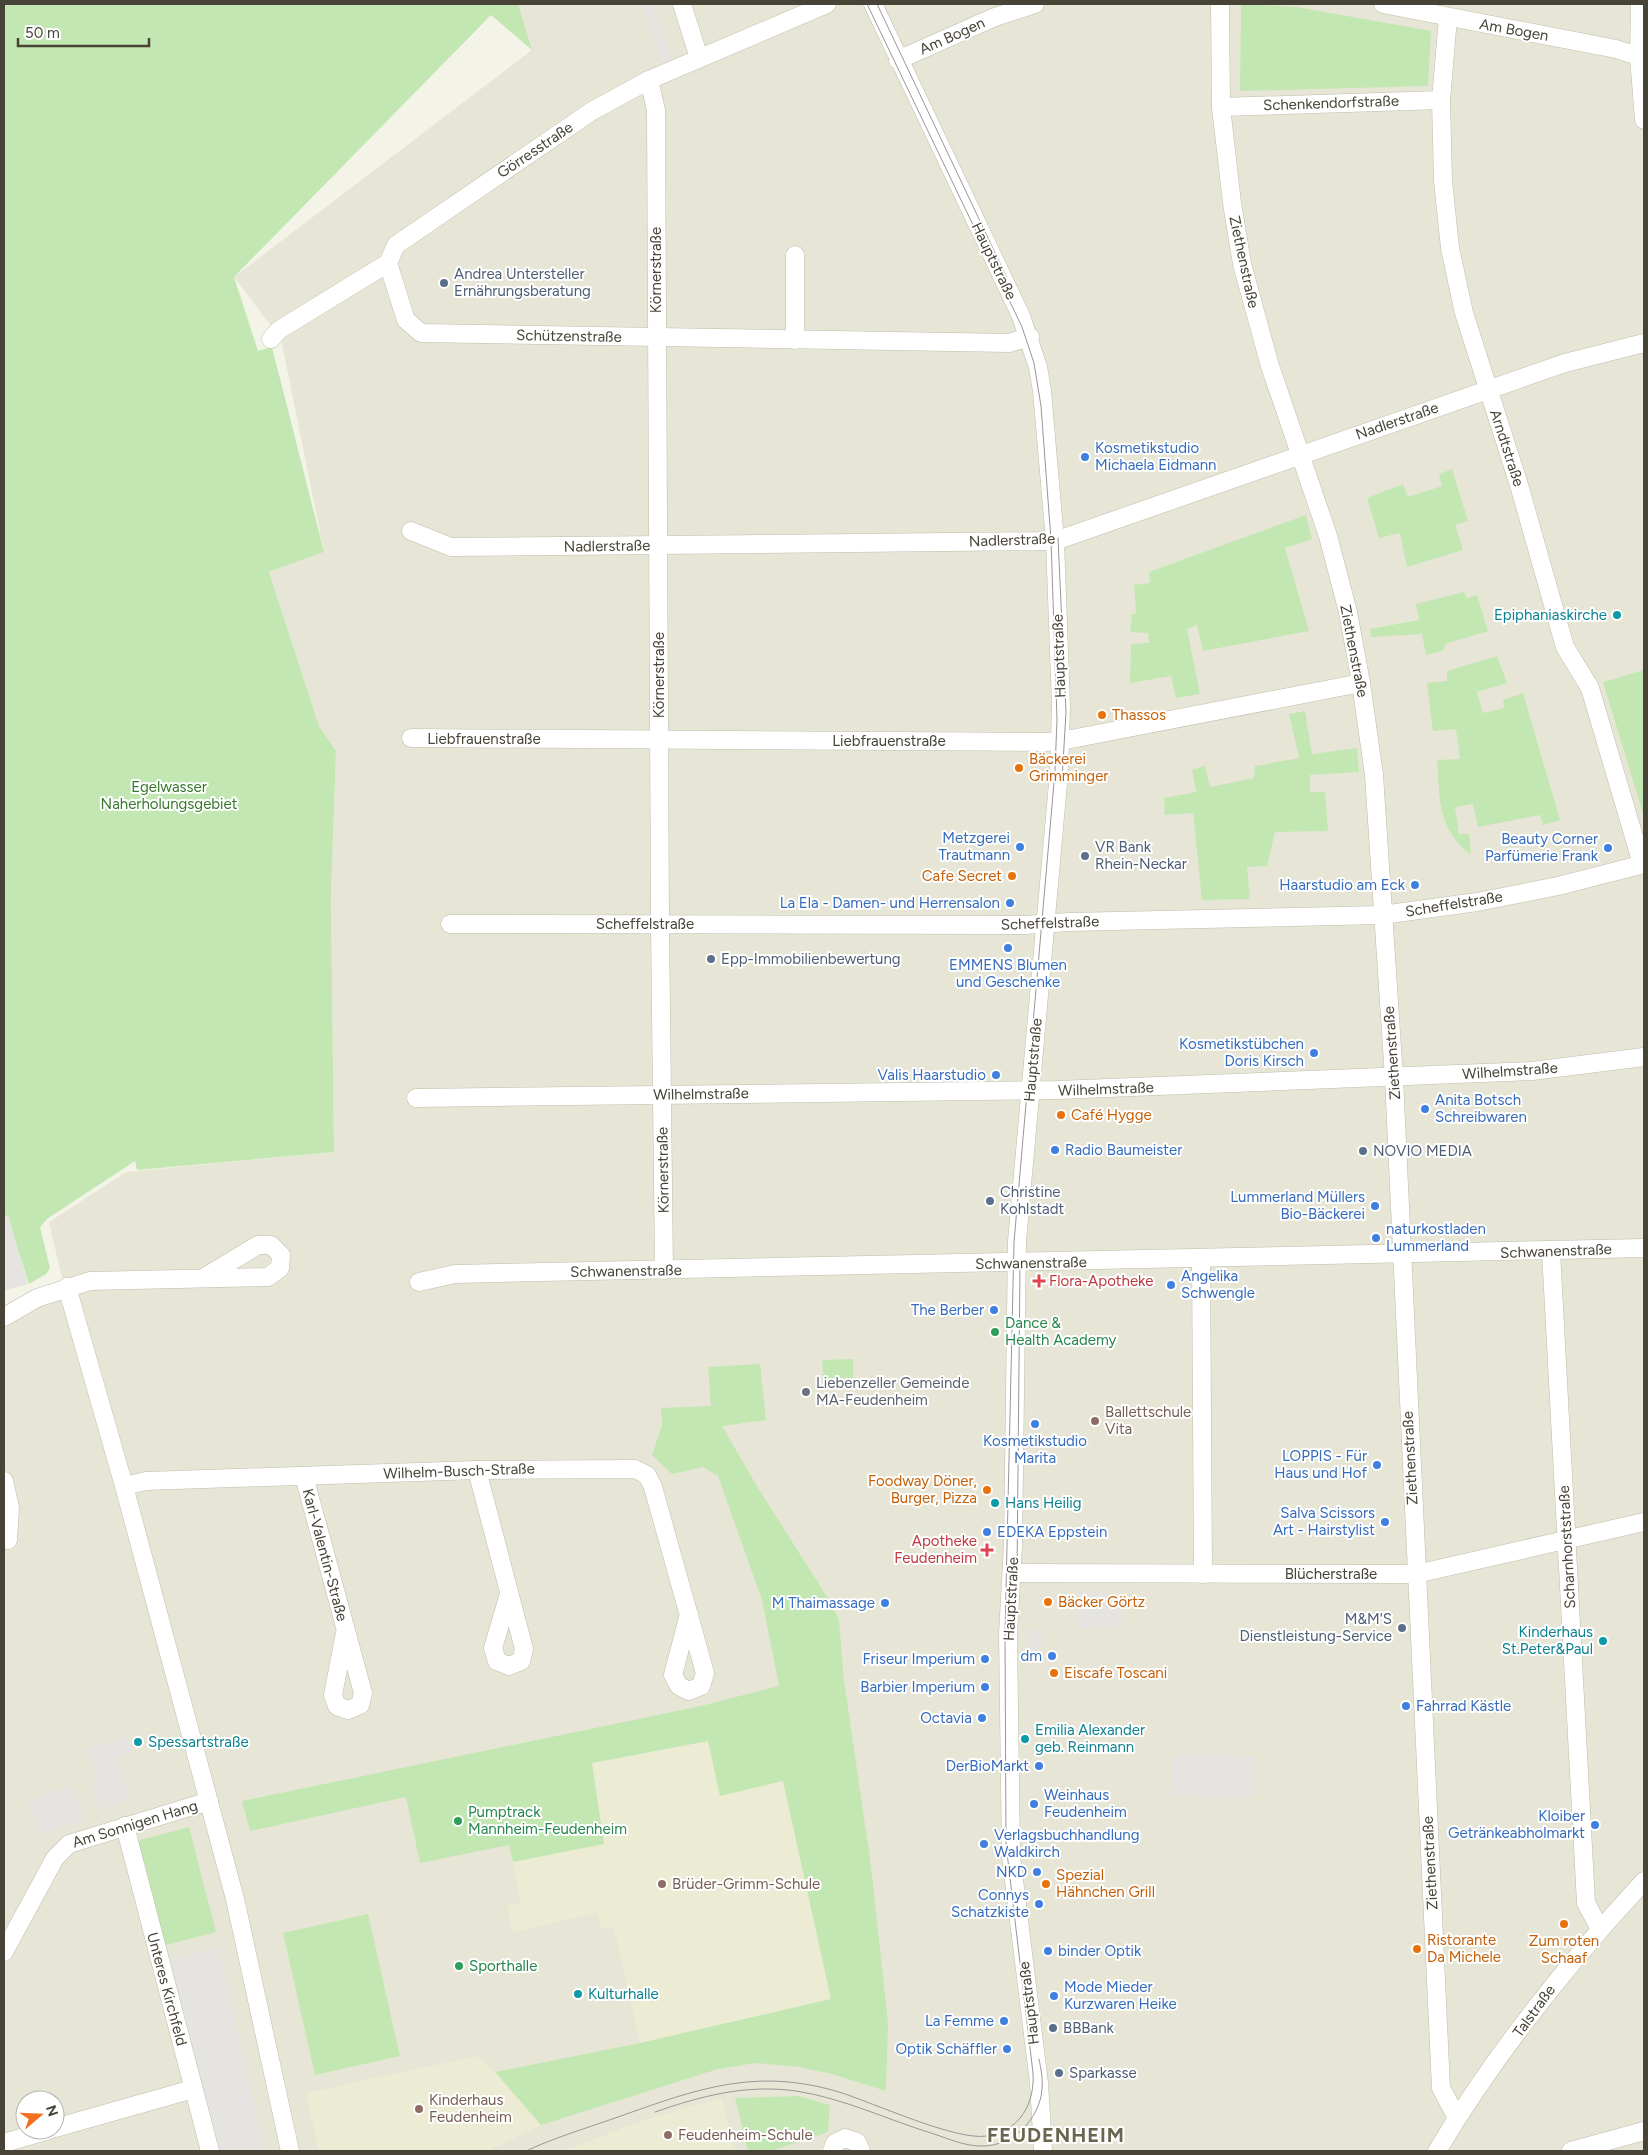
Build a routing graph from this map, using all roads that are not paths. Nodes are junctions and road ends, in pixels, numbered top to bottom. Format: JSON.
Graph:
{"nodes":[{"id":1,"x":682,"y":4,"type":"edge"},
{"id":2,"x":827,"y":4,"type":"edge"},
{"id":3,"x":873,"y":4,"type":"edge"},
{"id":4,"x":1035,"y":4,"type":"edge"},
{"id":5,"x":1220,"y":4,"type":"edge"},
{"id":6,"x":1383,"y":4,"type":"edge"},
{"id":7,"x":1640,"y":4,"type":"edge"},
{"id":8,"x":1448,"y":18,"type":"junction"},
{"id":9,"x":1642,"y":57,"type":"edge"},
{"id":10,"x":699,"y":58,"type":"junction"},
{"id":11,"x":898,"y":60,"type":"junction"},
{"id":12,"x":649,"y":80,"type":"junction"},
{"id":13,"x":1441,"y":100,"type":"junction"},
{"id":14,"x":1221,"y":107,"type":"junction"},
{"id":15,"x":1644,"y":120,"type":"edge"},
{"id":16,"x":795,"y":255,"type":"dead end"},
{"id":17,"x":388,"y":263,"type":"junction"},
{"id":18,"x":1030,"y":337,"type":"junction"},
{"id":19,"x":656,"y":338,"type":"junction"},
{"id":20,"x":271,"y":339,"type":"dead end"},
{"id":21,"x":795,"y":340,"type":"junction"},
{"id":22,"x":1644,"y":343,"type":"edge"},
{"id":23,"x":1488,"y":390,"type":"junction"},
{"id":24,"x":1301,"y":453,"type":"junction"},
{"id":25,"x":411,"y":531,"type":"dead end"},
{"id":26,"x":1054,"y":541,"type":"junction"},
{"id":27,"x":658,"y":545,"type":"junction"},
{"id":28,"x":1361,"y":683,"type":"junction"},
{"id":29,"x":411,"y":738,"type":"dead end"},
{"id":30,"x":660,"y":740,"type":"junction"},
{"id":31,"x":1061,"y":741,"type":"junction"},
{"id":32,"x":1643,"y":864,"type":"edge"},
{"id":33,"x":1382,"y":915,"type":"junction"},
{"id":34,"x":1046,"y":923,"type":"junction"},
{"id":35,"x":450,"y":924,"type":"dead end"},
{"id":36,"x":660,"y":924,"type":"junction"},
{"id":37,"x":1644,"y":1057,"type":"edge"},
{"id":38,"x":1394,"y":1078,"type":"junction"},
{"id":39,"x":1030,"y":1091,"type":"junction"},
{"id":40,"x":662,"y":1095,"type":"junction"},
{"id":41,"x":416,"y":1098,"type":"dead end"},
{"id":42,"x":1644,"y":1248,"type":"edge"},
{"id":43,"x":1551,"y":1252,"type":"junction"},
{"id":44,"x":1401,"y":1255,"type":"junction"},
{"id":45,"x":1201,"y":1258,"type":"junction"},
{"id":46,"x":1016,"y":1263,"type":"junction"},
{"id":47,"x":664,"y":1270,"type":"junction"},
{"id":48,"x":205,"y":1277,"type":"dead end"},
{"id":49,"x":419,"y":1282,"type":"dead end"},
{"id":50,"x":67,"y":1287,"type":"junction"},
{"id":51,"x":4,"y":1317,"type":"edge"},
{"id":52,"x":477,"y":1470,"type":"junction"},
{"id":53,"x":304,"y":1476,"type":"junction"},
{"id":54,"x":4,"y":1481,"type":"edge"},
{"id":55,"x":124,"y":1486,"type":"junction"},
{"id":56,"x":1644,"y":1522,"type":"edge"},
{"id":57,"x":8,"y":1540,"type":"dead end"},
{"id":58,"x":1567,"y":1540,"type":"junction"},
{"id":59,"x":1012,"y":1573,"type":"junction"},
{"id":60,"x":1203,"y":1574,"type":"junction"},
{"id":61,"x":1416,"y":1574,"type":"junction"},
{"id":62,"x":509,"y":1594,"type":"dead end"},
{"id":63,"x":688,"y":1614,"type":"dead end"},
{"id":64,"x":346,"y":1634,"type":"dead end"},
{"id":65,"x":209,"y":1801,"type":"junction"},
{"id":66,"x":125,"y":1826,"type":"junction"},
{"id":67,"x":1644,"y":1881,"type":"edge"},
{"id":68,"x":1600,"y":1929,"type":"junction"},
{"id":69,"x":4,"y":1952,"type":"edge"},
{"id":70,"x":194,"y":2089,"type":"junction"},
{"id":71,"x":1457,"y":2118,"type":"junction"},
{"id":72,"x":65,"y":2125,"type":"edge"},
{"id":73,"x":1644,"y":2131,"type":"edge"},
{"id":74,"x":210,"y":2151,"type":"edge"},
{"id":75,"x":290,"y":2151,"type":"edge"},
{"id":76,"x":832,"y":2151,"type":"edge"},
{"id":77,"x":861,"y":2151,"type":"edge"},
{"id":78,"x":1043,"y":2151,"type":"edge"},
{"id":79,"x":1437,"y":2151,"type":"edge"},
{"id":80,"x":1571,"y":2151,"type":"edge"}],
"edges":[{"from":1,"to":10,"type":"street"},
{"from":2,"to":10,"type":"street","name":"Görresstraße"},
{"from":3,"to":11,"type":"street","name":"Hauptstraße"},
{"from":4,"to":11,"type":"street","name":"Am Bogen"},
{"from":5,"to":14,"type":"street","name":"Ziethenstraße"},
{"from":6,"to":8,"type":"street","name":"Am Bogen"},
{"from":7,"to":9,"type":"street"},
{"from":8,"to":9,"type":"street","name":"Am Bogen"},
{"from":8,"to":13,"type":"street","name":"Arndtstraße"},
{"from":9,"to":15,"type":"street"},
{"from":10,"to":12,"type":"street","name":"Görresstraße"},
{"from":11,"to":18,"type":"street","name":"Hauptstraße"},
{"from":12,"to":17,"type":"street","name":"Görresstraße"},
{"from":12,"to":19,"type":"street","name":"Körnerstraße"},
{"from":13,"to":14,"type":"street","name":"Schenkendorfstraße"},
{"from":13,"to":23,"type":"street","name":"Arndtstraße"},
{"from":14,"to":24,"type":"street","name":"Ziethenstraße"},
{"from":16,"to":21,"type":"street"},
{"from":17,"to":19,"type":"street","name":"Schützenstraße"},
{"from":17,"to":20,"type":"street","name":"Görresstraße"},
{"from":18,"to":21,"type":"street","name":"Schützenstraße"},
{"from":18,"to":26,"type":"street","name":"Hauptstraße"},
{"from":19,"to":21,"type":"street","name":"Schützenstraße"},
{"from":19,"to":27,"type":"street","name":"Körnerstraße"},
{"from":22,"to":23,"type":"street","name":"Nadlerstraße"},
{"from":23,"to":24,"type":"street","name":"Nadlerstraße"},
{"from":23,"to":32,"type":"street","name":"Arndtstraße"},
{"from":24,"to":26,"type":"street","name":"Nadlerstraße"},
{"from":24,"to":28,"type":"street","name":"Ziethenstraße"},
{"from":25,"to":27,"type":"street","name":"Nadlerstraße"},
{"from":26,"to":27,"type":"street","name":"Nadlerstraße"},
{"from":26,"to":31,"type":"street","name":"Hauptstraße"},
{"from":27,"to":30,"type":"street","name":"Körnerstraße"},
{"from":28,"to":31,"type":"street","name":"Liebfrauenstraße"},
{"from":28,"to":33,"type":"street","name":"Ziethenstraße"},
{"from":29,"to":30,"type":"street","name":"Liebfrauenstraße"},
{"from":30,"to":31,"type":"street","name":"Liebfrauenstraße"},
{"from":30,"to":36,"type":"street","name":"Körnerstraße"},
{"from":31,"to":34,"type":"street","name":"Hauptstraße"},
{"from":32,"to":33,"type":"street","name":"Scheffelstraße"},
{"from":33,"to":34,"type":"street","name":"Scheffelstraße"},
{"from":33,"to":38,"type":"street","name":"Ziethenstraße"},
{"from":34,"to":36,"type":"street","name":"Scheffelstraße"},
{"from":34,"to":39,"type":"street","name":"Hauptstraße"},
{"from":35,"to":36,"type":"street","name":"Scheffelstraße"},
{"from":36,"to":40,"type":"street","name":"Körnerstraße"},
{"from":37,"to":38,"type":"street","name":"Wilhelmstraße"},
{"from":38,"to":39,"type":"street","name":"Wilhelmstraße"},
{"from":38,"to":44,"type":"street","name":"Ziethenstraße"},
{"from":39,"to":40,"type":"street","name":"Wilhelmstraße"},
{"from":39,"to":46,"type":"street","name":"Hauptstraße"},
{"from":40,"to":41,"type":"street","name":"Wilhelmstraße"},
{"from":40,"to":47,"type":"street","name":"Körnerstraße"},
{"from":42,"to":43,"type":"street","name":"Schwanenstraße"},
{"from":43,"to":44,"type":"street","name":"Schwanenstraße"},
{"from":43,"to":58,"type":"street","name":"Scharnhorststraße"},
{"from":44,"to":45,"type":"street","name":"Schwanenstraße"},
{"from":44,"to":61,"type":"street","name":"Ziethenstraße"},
{"from":45,"to":46,"type":"street","name":"Schwanenstraße"},
{"from":45,"to":60,"type":"street"},
{"from":46,"to":47,"type":"street","name":"Schwanenstraße"},
{"from":46,"to":59,"type":"street","name":"Hauptstraße"},
{"from":47,"to":49,"type":"street","name":"Schwanenstraße"},
{"from":48,"to":50,"type":"street"},
{"from":50,"to":51,"type":"street"},
{"from":50,"to":55,"type":"street"},
{"from":52,"to":53,"type":"street","name":"Wilhelm-Busch-Straße"},
{"from":52,"to":62,"type":"street"},
{"from":52,"to":63,"type":"street","name":"Wilhelm-Busch-Straße"},
{"from":53,"to":55,"type":"street","name":"Wilhelm-Busch-Straße"},
{"from":53,"to":64,"type":"street","name":"Karl-Valentin-Straße"},
{"from":54,"to":57,"type":"street"},
{"from":55,"to":65,"type":"street"},
{"from":56,"to":58,"type":"street","name":"Blücherstraße"},
{"from":58,"to":61,"type":"street","name":"Blücherstraße"},
{"from":58,"to":68,"type":"street","name":"Scharnhorststraße"},
{"from":59,"to":60,"type":"street","name":"Blücherstraße"},
{"from":59,"to":78,"type":"street","name":"Hauptstraße"},
{"from":60,"to":61,"type":"street","name":"Blücherstraße"},
{"from":61,"to":71,"type":"street","name":"Ziethenstraße"},
{"from":65,"to":66,"type":"street","name":"Am Sonnigen Hang"},
{"from":65,"to":75,"type":"street"},
{"from":66,"to":69,"type":"street","name":"Am Sonnigen Hang"},
{"from":66,"to":70,"type":"street","name":"Unteres Kirchfeld"},
{"from":67,"to":68,"type":"street","name":"Talstraße"},
{"from":68,"to":71,"type":"street","name":"Talstraße"},
{"from":70,"to":72,"type":"street"},
{"from":70,"to":74,"type":"street","name":"Unteres Kirchfeld"},
{"from":71,"to":79,"type":"street","name":"Talstraße"},
{"from":73,"to":80,"type":"street"},
{"from":76,"to":77,"type":"street"}]}
